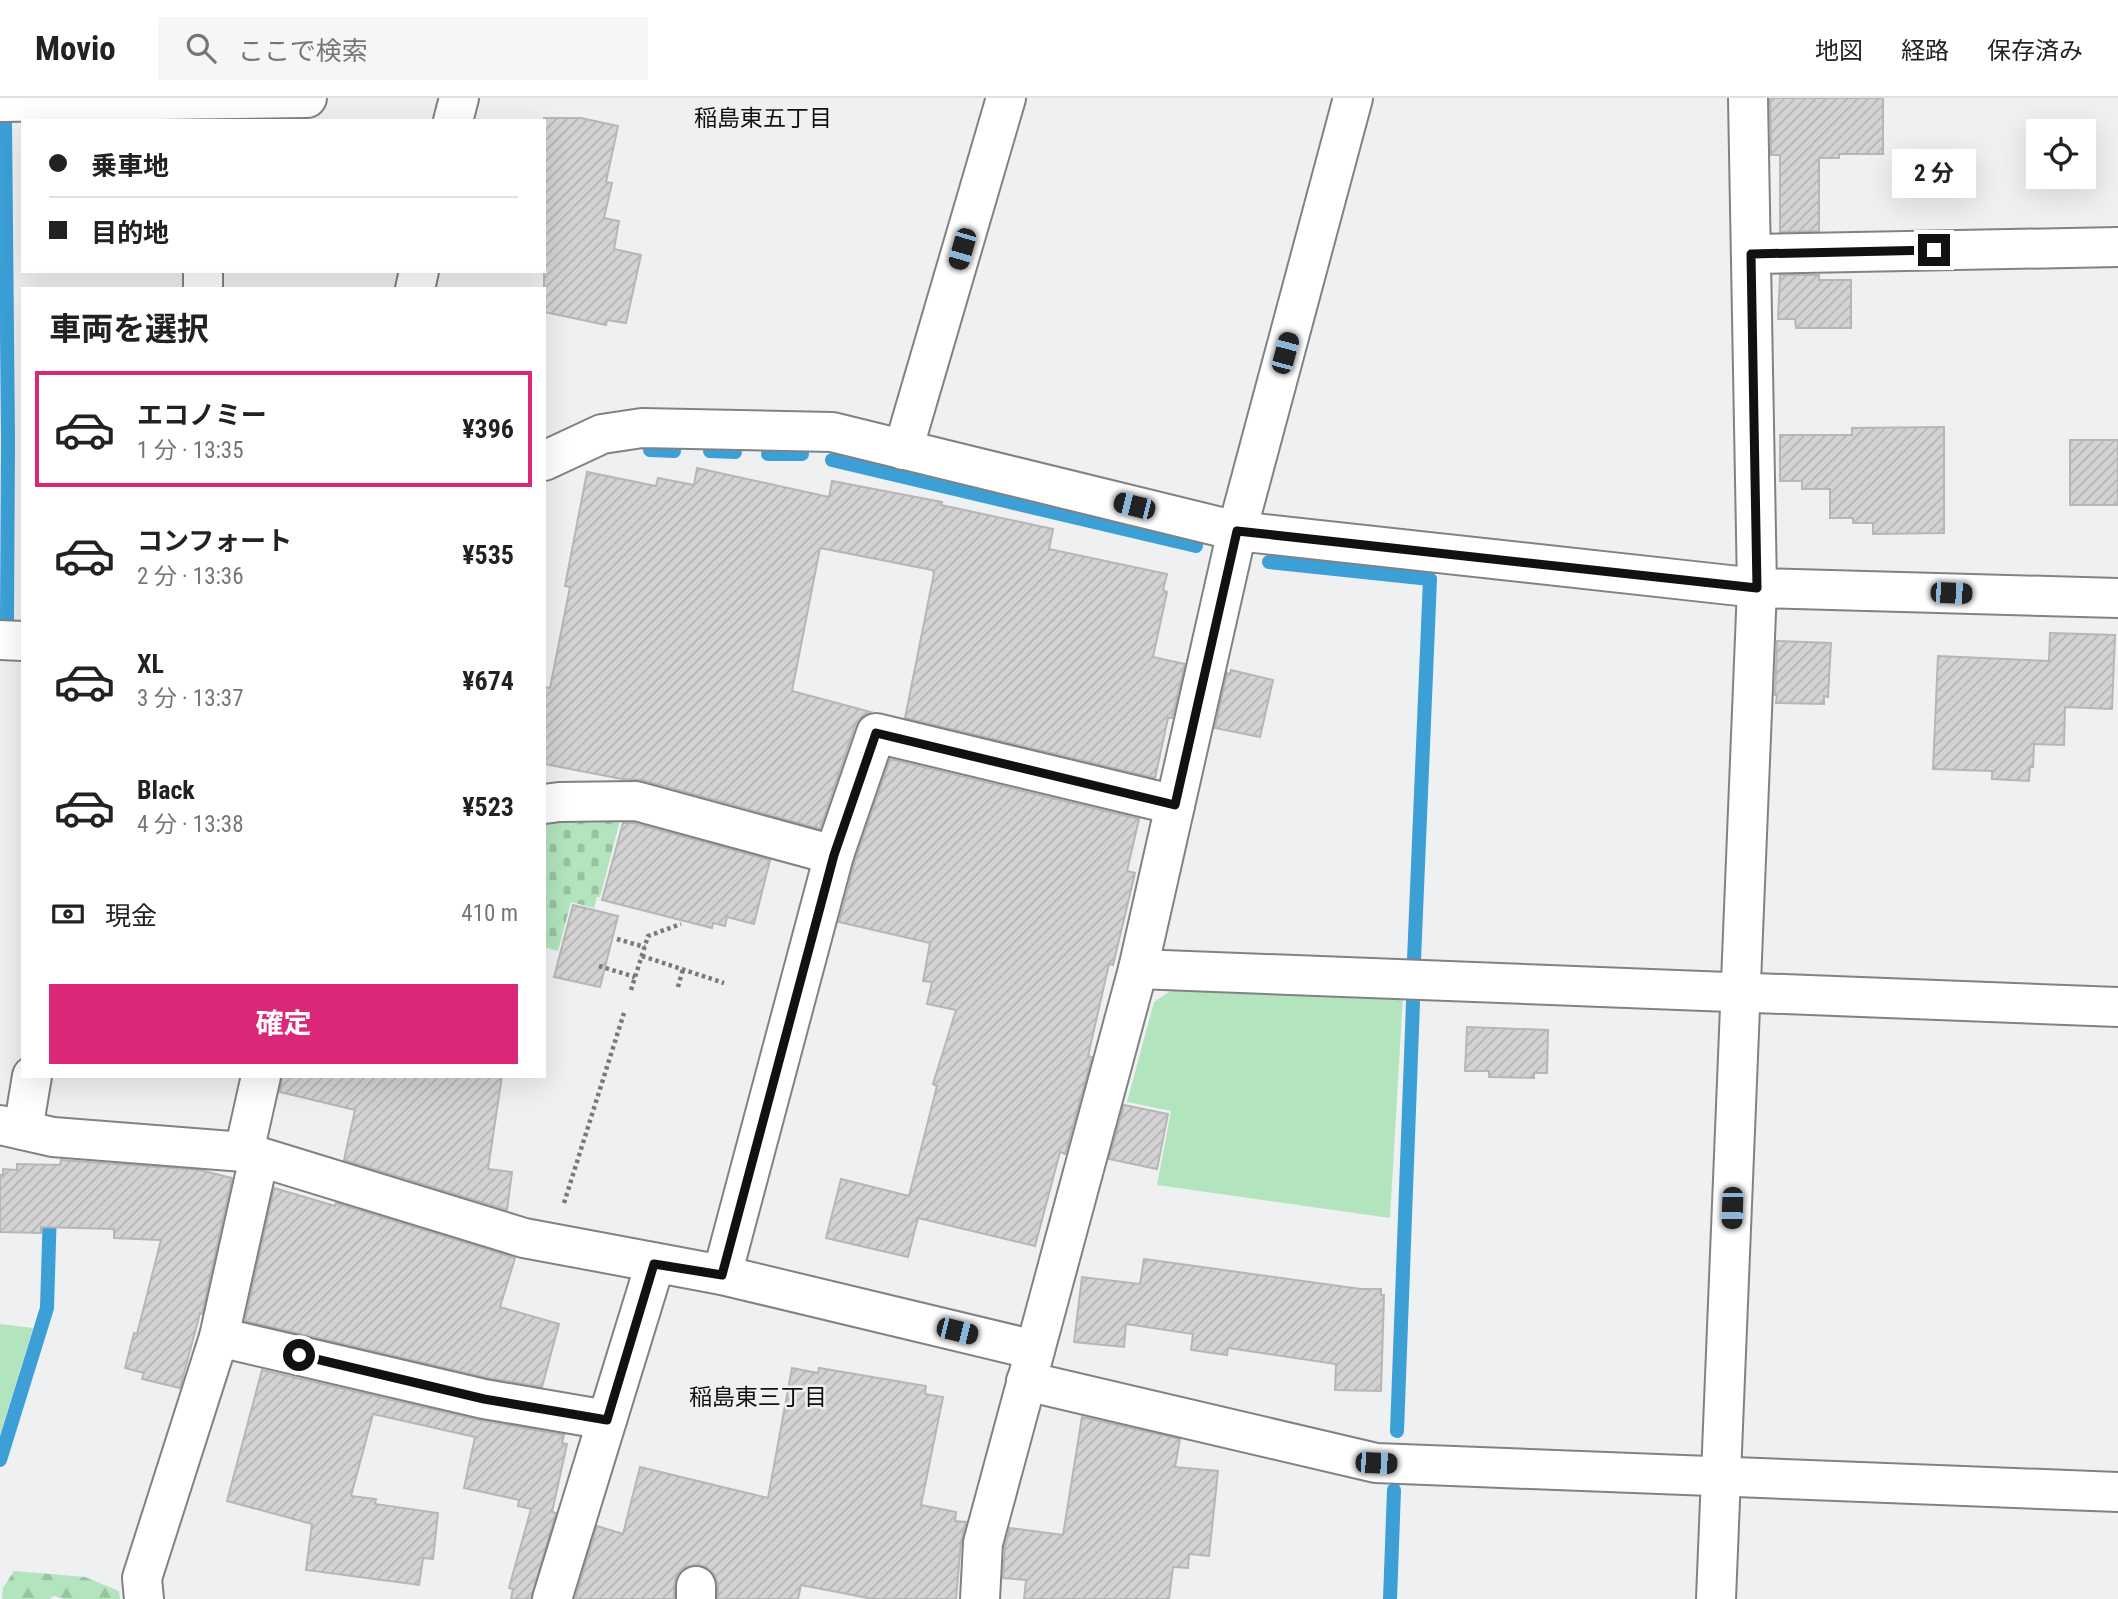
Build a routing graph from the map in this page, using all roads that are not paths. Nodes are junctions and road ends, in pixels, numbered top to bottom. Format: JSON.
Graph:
{"nodes":[{"id":1,"x":307,"y":98,"type":"edge"},
{"id":2,"x":459,"y":98,"type":"edge"},
{"id":3,"x":1006,"y":98,"type":"edge"},
{"id":4,"x":1353,"y":98,"type":"edge"},
{"id":5,"x":1748,"y":98,"type":"edge"},
{"id":6,"x":0,"y":102,"type":"edge"},
{"id":7,"x":203,"y":110,"type":"edge"},
{"id":8,"x":454,"y":119,"type":"edge"},
{"id":9,"x":2118,"y":247,"type":"edge"},
{"id":10,"x":1751,"y":254,"type":"junction"},
{"id":11,"x":903,"y":450,"type":"junction"},
{"id":12,"x":546,"y":460,"type":"edge"},
{"id":13,"x":1237,"y":531,"type":"junction"},
{"id":14,"x":1757,"y":588,"type":"junction"},
{"id":15,"x":2118,"y":598,"type":"edge"},
{"id":16,"x":0,"y":640,"type":"edge"},
{"id":17,"x":21,"y":641,"type":"edge"},
{"id":18,"x":546,"y":804,"type":"edge"},
{"id":19,"x":1175,"y":805,"type":"junction"},
{"id":20,"x":834,"y":855,"type":"junction"},
{"id":21,"x":1138,"y":969,"type":"junction"},
{"id":22,"x":1740,"y":993,"type":"junction"},
{"id":23,"x":2118,"y":1007,"type":"edge"},
{"id":24,"x":31,"y":1078,"type":"edge"},
{"id":25,"x":261,"y":1078,"type":"edge"},
{"id":26,"x":12,"y":1127,"type":"edge"},
{"id":27,"x":252,"y":1155,"type":"junction"},
{"id":28,"x":654,"y":1264,"type":"junction"},
{"id":29,"x":722,"y":1275,"type":"junction"},
{"id":30,"x":219,"y":1337,"type":"junction"},
{"id":31,"x":1031,"y":1366,"type":"junction"},
{"id":32,"x":607,"y":1420,"type":"junction"},
{"id":33,"x":1721,"y":1475,"type":"junction"},
{"id":34,"x":2118,"y":1492,"type":"edge"},
{"id":35,"x":144,"y":1599,"type":"edge"},
{"id":36,"x":552,"y":1599,"type":"edge"},
{"id":37,"x":980,"y":1599,"type":"edge"},
{"id":38,"x":1716,"y":1599,"type":"edge"}],
"edges":[{"from":1,"to":7,"type":"street"},
{"from":2,"to":8,"type":"street"},
{"from":3,"to":11,"type":"street"},
{"from":4,"to":13,"type":"street"},
{"from":5,"to":10,"type":"street"},
{"from":6,"to":7,"type":"street"},
{"from":9,"to":10,"type":"street"},
{"from":10,"to":14,"type":"street"},
{"from":11,"to":12,"type":"street"},
{"from":11,"to":13,"type":"street"},
{"from":13,"to":14,"type":"street"},
{"from":13,"to":19,"type":"street"},
{"from":14,"to":15,"type":"street"},
{"from":14,"to":22,"type":"street"},
{"from":16,"to":17,"type":"street"},
{"from":18,"to":20,"type":"street"},
{"from":19,"to":20,"type":"street"},
{"from":19,"to":21,"type":"street"},
{"from":20,"to":29,"type":"street"},
{"from":21,"to":22,"type":"street"},
{"from":21,"to":31,"type":"street"},
{"from":22,"to":23,"type":"street"},
{"from":22,"to":33,"type":"street"},
{"from":24,"to":26,"type":"street"},
{"from":25,"to":27,"type":"street"},
{"from":26,"to":27,"type":"street"},
{"from":27,"to":28,"type":"street"},
{"from":27,"to":30,"type":"street"},
{"from":28,"to":29,"type":"street"},
{"from":28,"to":32,"type":"street"},
{"from":29,"to":31,"type":"street"},
{"from":30,"to":32,"type":"street"},
{"from":30,"to":35,"type":"street"},
{"from":31,"to":33,"type":"street"},
{"from":31,"to":37,"type":"street"},
{"from":32,"to":36,"type":"street"},
{"from":33,"to":34,"type":"street"},
{"from":33,"to":38,"type":"street"}]}
